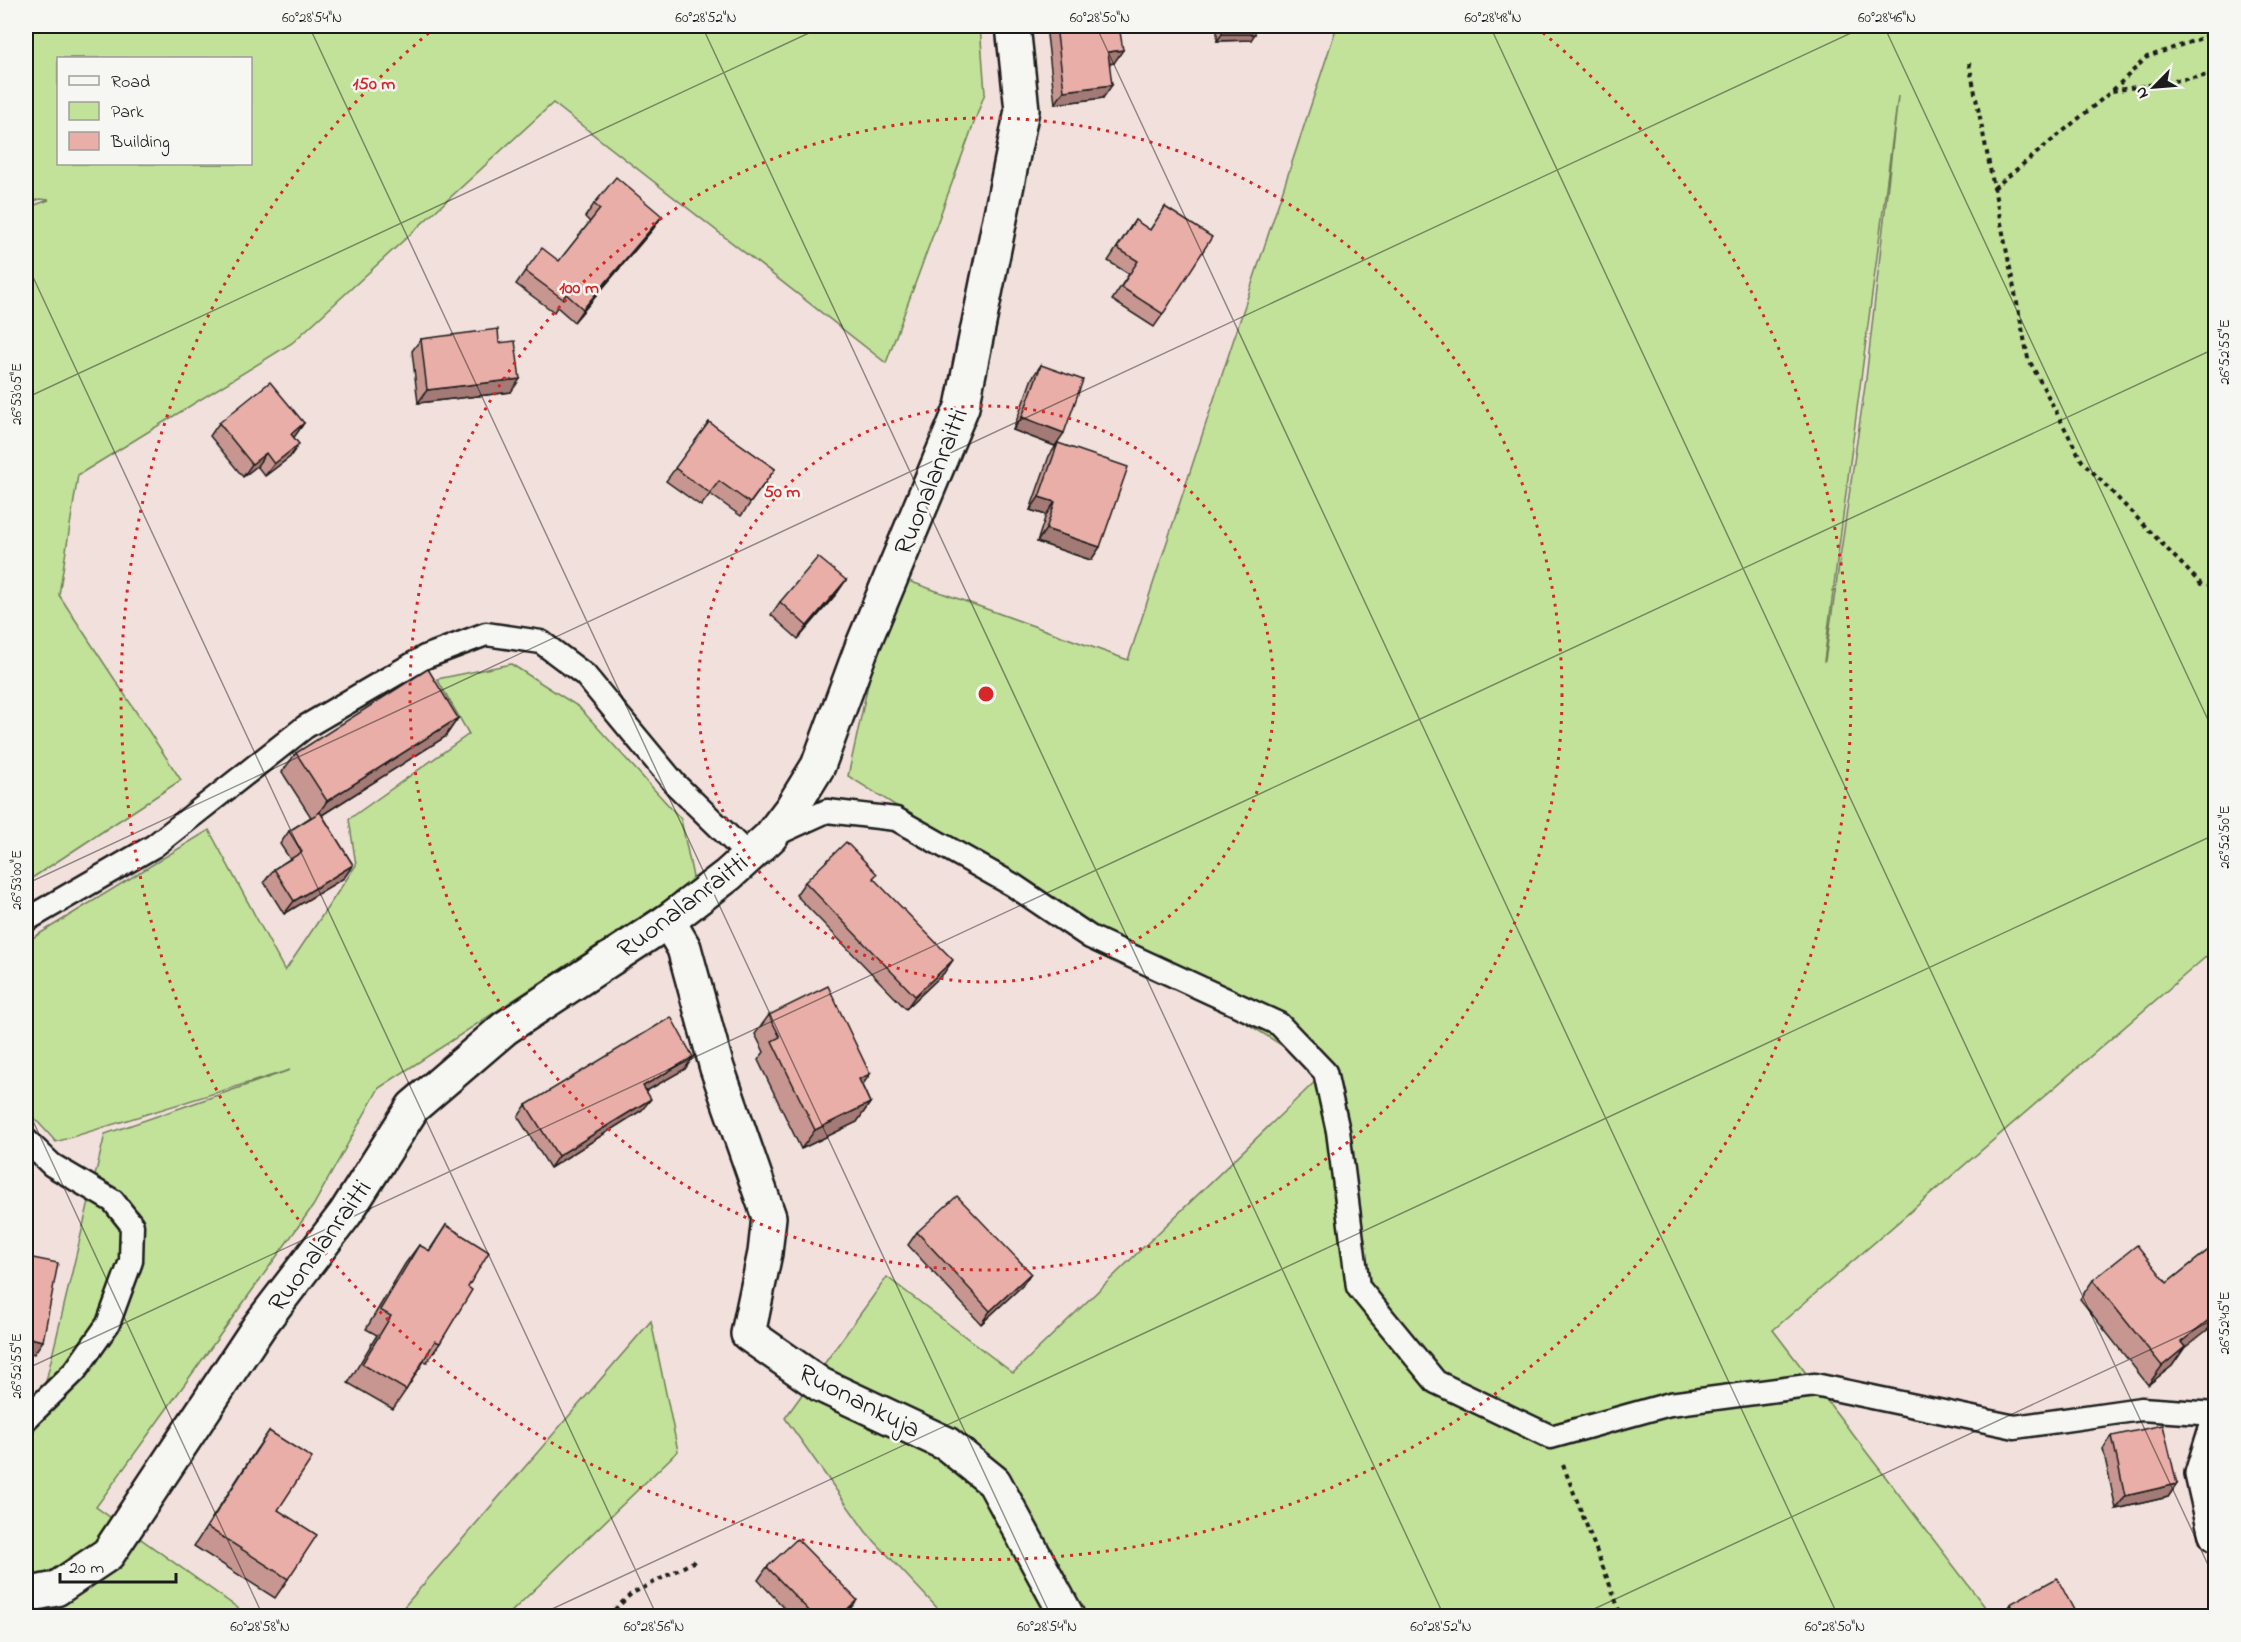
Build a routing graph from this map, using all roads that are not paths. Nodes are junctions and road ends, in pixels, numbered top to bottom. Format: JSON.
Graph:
{"nodes":[{"id":1,"x":1014,"y":26,"type":"edge"},
{"id":2,"x":759,"y":846,"type":"junction"},
{"id":3,"x":26,"y":920,"type":"edge"},
{"id":4,"x":668,"y":921,"type":"junction"},
{"id":5,"x":26,"y":1140,"type":"edge"},
{"id":6,"x":2216,"y":1414,"type":"edge"},
{"id":7,"x":26,"y":1419,"type":"edge"},
{"id":8,"x":2216,"y":1429,"type":"edge"},
{"id":9,"x":2216,"y":1535,"type":"edge"},
{"id":10,"x":26,"y":1595,"type":"edge"},
{"id":11,"x":1067,"y":1617,"type":"edge"}],
"edges":[{"from":1,"to":2,"type":"street","name":"Ruonalanraitti"},
{"from":2,"to":3,"type":"lane"},
{"from":2,"to":4,"type":"street","name":"Ruonalanraitti"},
{"from":2,"to":6,"type":"lane"},
{"from":4,"to":10,"type":"street","name":"Ruonalanraitti"},
{"from":4,"to":11,"type":"street","name":"Ruonankuja"},
{"from":5,"to":7,"type":"lane"},
{"from":8,"to":9,"type":"street"}]}
